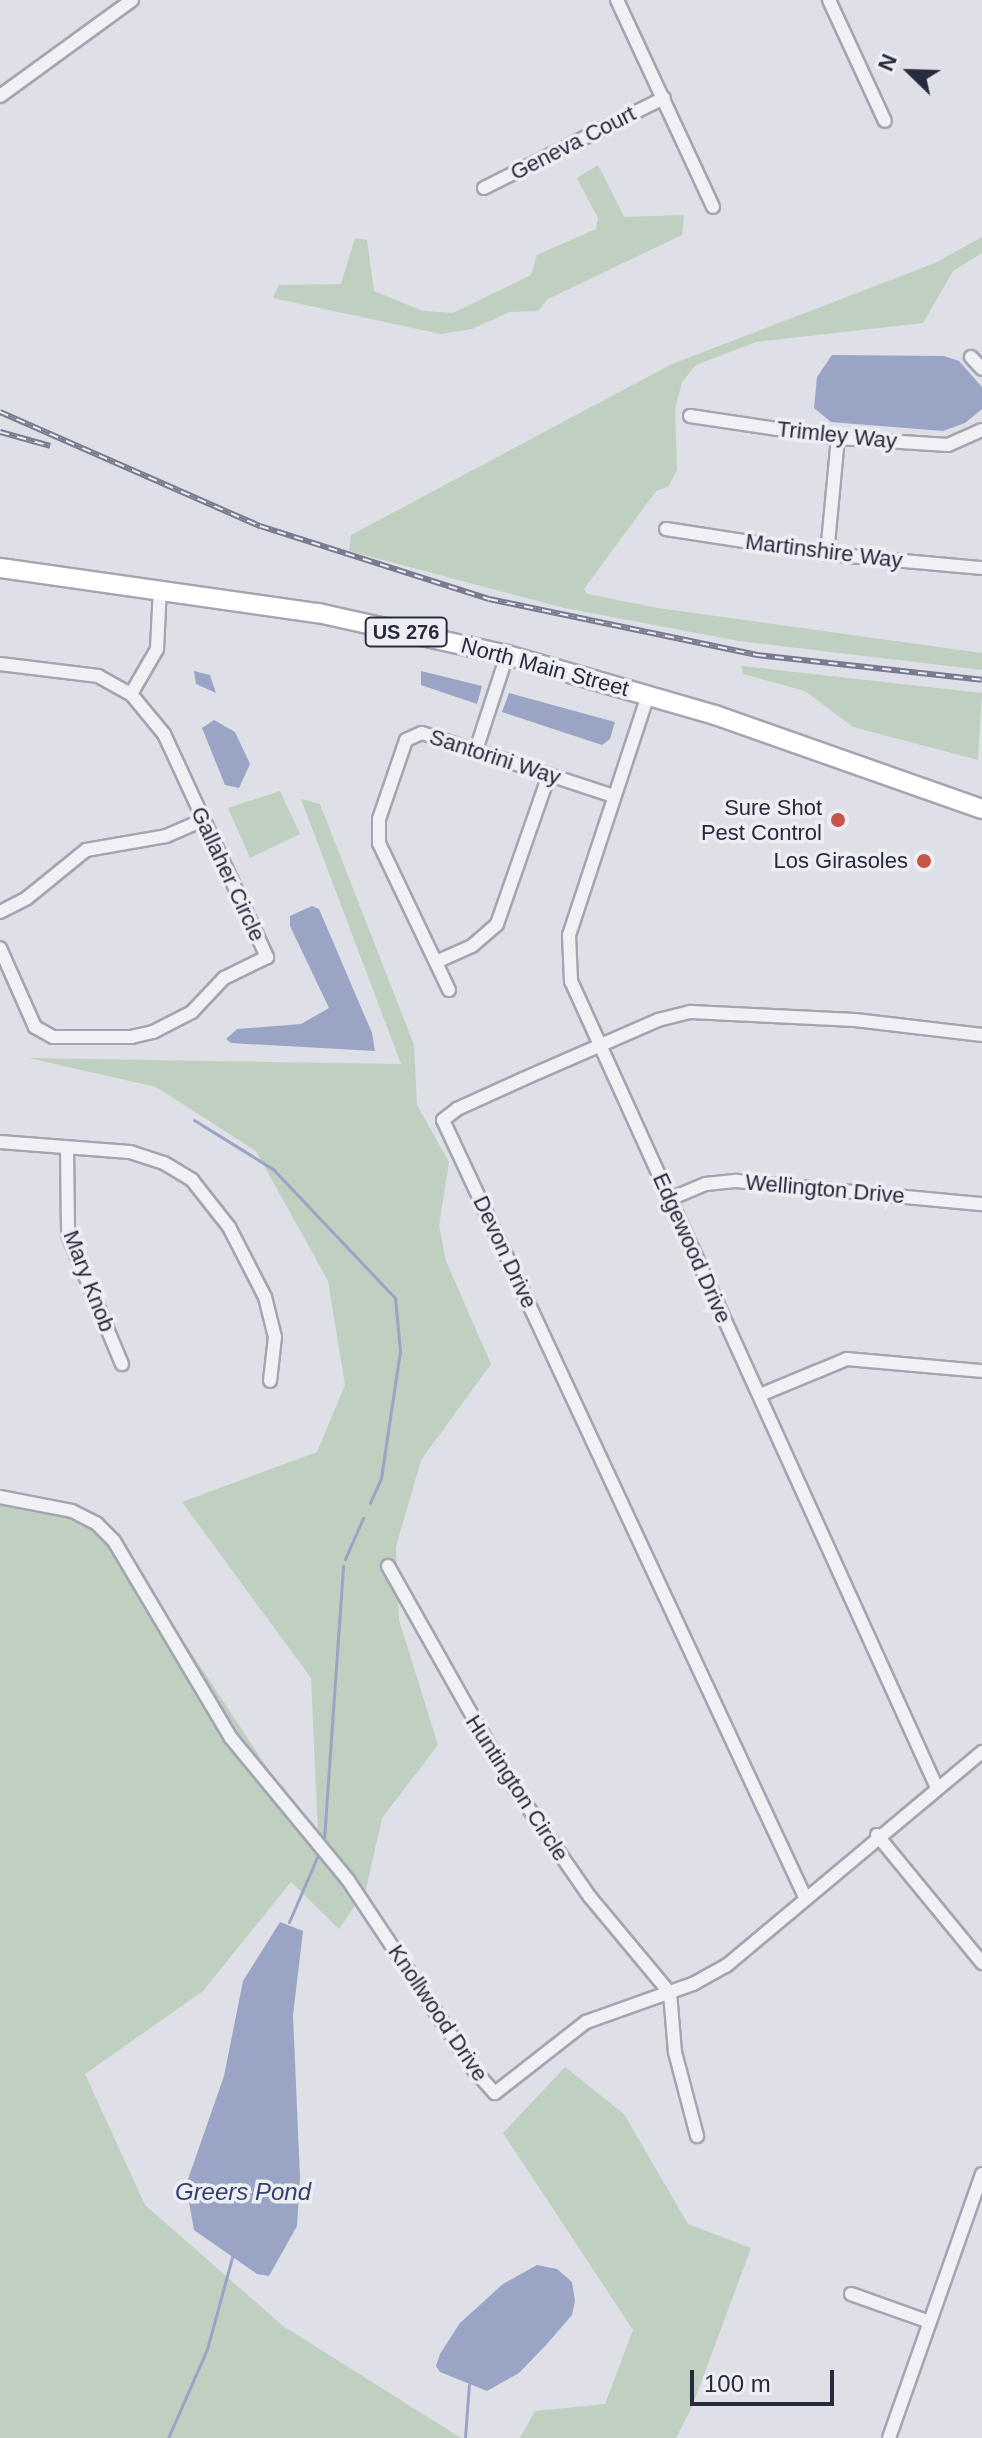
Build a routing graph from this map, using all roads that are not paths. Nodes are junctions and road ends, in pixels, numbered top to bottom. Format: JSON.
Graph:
{"nodes":[{"id":1,"x":132,"y":0,"type":"edge"},
{"id":2,"x":617,"y":0,"type":"edge"},
{"id":3,"x":829,"y":0,"type":"edge"},
{"id":4,"x":0,"y":96,"type":"edge"},
{"id":5,"x":664,"y":98,"type":"junction"},
{"id":6,"x":885,"y":121,"type":"dead end"},
{"id":7,"x":484,"y":188,"type":"dead end"},
{"id":8,"x":713,"y":207,"type":"dead end"},
{"id":9,"x":971,"y":357,"type":"dead end"},
{"id":10,"x":982,"y":369,"type":"edge"},
{"id":11,"x":690,"y":416,"type":"dead end"},
{"id":12,"x":982,"y":430,"type":"edge"},
{"id":13,"x":838,"y":438,"type":"junction"},
{"id":14,"x":666,"y":529,"type":"dead end"},
{"id":15,"x":827,"y":554,"type":"junction"},
{"id":16,"x":0,"y":568,"type":"edge"},
{"id":17,"x":982,"y":568,"type":"edge"},
{"id":18,"x":160,"y":588,"type":"junction"},
{"id":19,"x":507,"y":655,"type":"junction"},
{"id":20,"x":0,"y":666,"type":"edge"},
{"id":21,"x":131,"y":694,"type":"junction"},
{"id":22,"x":648,"y":695,"type":"junction"},
{"id":23,"x":476,"y":750,"type":"junction"},
{"id":24,"x":549,"y":775,"type":"junction"},
{"id":25,"x":614,"y":796,"type":"junction"},
{"id":26,"x":982,"y":809,"type":"edge"},
{"id":27,"x":203,"y":820,"type":"junction"},
{"id":28,"x":0,"y":912,"type":"edge"},
{"id":29,"x":0,"y":948,"type":"edge"},
{"id":30,"x":436,"y":962,"type":"junction"},
{"id":31,"x":449,"y":990,"type":"dead end"},
{"id":32,"x":982,"y":1035,"type":"edge"},
{"id":33,"x":599,"y":1046,"type":"junction"},
{"id":34,"x":0,"y":1142,"type":"edge"},
{"id":35,"x":67,"y":1148,"type":"junction"},
{"id":36,"x":670,"y":1199,"type":"junction"},
{"id":37,"x":982,"y":1204,"type":"edge"},
{"id":38,"x":122,"y":1364,"type":"dead end"},
{"id":39,"x":982,"y":1371,"type":"edge"},
{"id":40,"x":270,"y":1381,"type":"dead end"},
{"id":41,"x":760,"y":1395,"type":"junction"},
{"id":42,"x":0,"y":1497,"type":"edge"},
{"id":43,"x":388,"y":1566,"type":"dead end"},
{"id":44,"x":982,"y":1752,"type":"edge"},
{"id":45,"x":937,"y":1788,"type":"junction"},
{"id":46,"x":877,"y":1835,"type":"junction"},
{"id":47,"x":805,"y":1897,"type":"junction"},
{"id":48,"x":982,"y":1963,"type":"edge"},
{"id":49,"x":670,"y":1993,"type":"junction"},
{"id":50,"x":697,"y":2136,"type":"dead end"},
{"id":51,"x":982,"y":2174,"type":"edge"},
{"id":52,"x":851,"y":2294,"type":"dead end"},
{"id":53,"x":927,"y":2321,"type":"junction"},
{"id":54,"x":889,"y":2438,"type":"edge"}],
"edges":[{"from":1,"to":4,"type":"street"},
{"from":2,"to":5,"type":"street"},
{"from":3,"to":6,"type":"street"},
{"from":5,"to":7,"type":"street","name":"Geneva Court"},
{"from":5,"to":8,"type":"street"},
{"from":9,"to":10,"type":"street"},
{"from":11,"to":13,"type":"street","name":"Trimley Way"},
{"from":12,"to":13,"type":"street","name":"Trimley Way"},
{"from":13,"to":15,"type":"street"},
{"from":14,"to":15,"type":"street","name":"Martinshire Way"},
{"from":15,"to":17,"type":"street","name":"Martinshire Way"},
{"from":16,"to":18,"type":"main road","name":"North Main Street","number":"US 276"},
{"from":18,"to":19,"type":"main road","name":"North Main Street","number":"US 276"},
{"from":18,"to":21,"type":"street"},
{"from":19,"to":22,"type":"main road","name":"North Main Street","number":"US 276"},
{"from":19,"to":23,"type":"street"},
{"from":20,"to":21,"type":"street","name":"Gallaher Circle"},
{"from":21,"to":27,"type":"street","name":"Gallaher Circle"},
{"from":22,"to":25,"type":"street","name":"Edgewood Drive"},
{"from":22,"to":26,"type":"main road","name":"North Main Street","number":"US 276"},
{"from":23,"to":24,"type":"street","name":"Santorini Way"},
{"from":23,"to":30,"type":"street","name":"Santorini Way"},
{"from":24,"to":25,"type":"street","name":"Santorini Way"},
{"from":24,"to":30,"type":"street"},
{"from":25,"to":33,"type":"street","name":"Edgewood Drive"},
{"from":27,"to":28,"type":"street"},
{"from":27,"to":29,"type":"street","name":"Gallaher Circle"},
{"from":30,"to":31,"type":"street","name":"Santorini Way"},
{"from":32,"to":33,"type":"street","name":"Devon Drive"},
{"from":33,"to":36,"type":"street","name":"Edgewood Drive"},
{"from":33,"to":47,"type":"street","name":"Devon Drive"},
{"from":34,"to":35,"type":"street"},
{"from":35,"to":38,"type":"street","name":"Mary Knob"},
{"from":35,"to":40,"type":"street"},
{"from":36,"to":37,"type":"street","name":"Wellington Drive"},
{"from":36,"to":41,"type":"street","name":"Edgewood Drive"},
{"from":39,"to":41,"type":"street"},
{"from":41,"to":45,"type":"street","name":"Edgewood Drive"},
{"from":42,"to":49,"type":"street","name":"Knollwood Drive"},
{"from":43,"to":49,"type":"street","name":"Huntington Circle"},
{"from":44,"to":45,"type":"street","name":"Knollwood Drive"},
{"from":45,"to":46,"type":"street","name":"Knollwood Drive"},
{"from":46,"to":47,"type":"street","name":"Knollwood Drive"},
{"from":46,"to":48,"type":"street"},
{"from":47,"to":49,"type":"street","name":"Knollwood Drive"},
{"from":49,"to":50,"type":"street"},
{"from":51,"to":53,"type":"street"},
{"from":52,"to":53,"type":"street"},
{"from":53,"to":54,"type":"street"}]}
